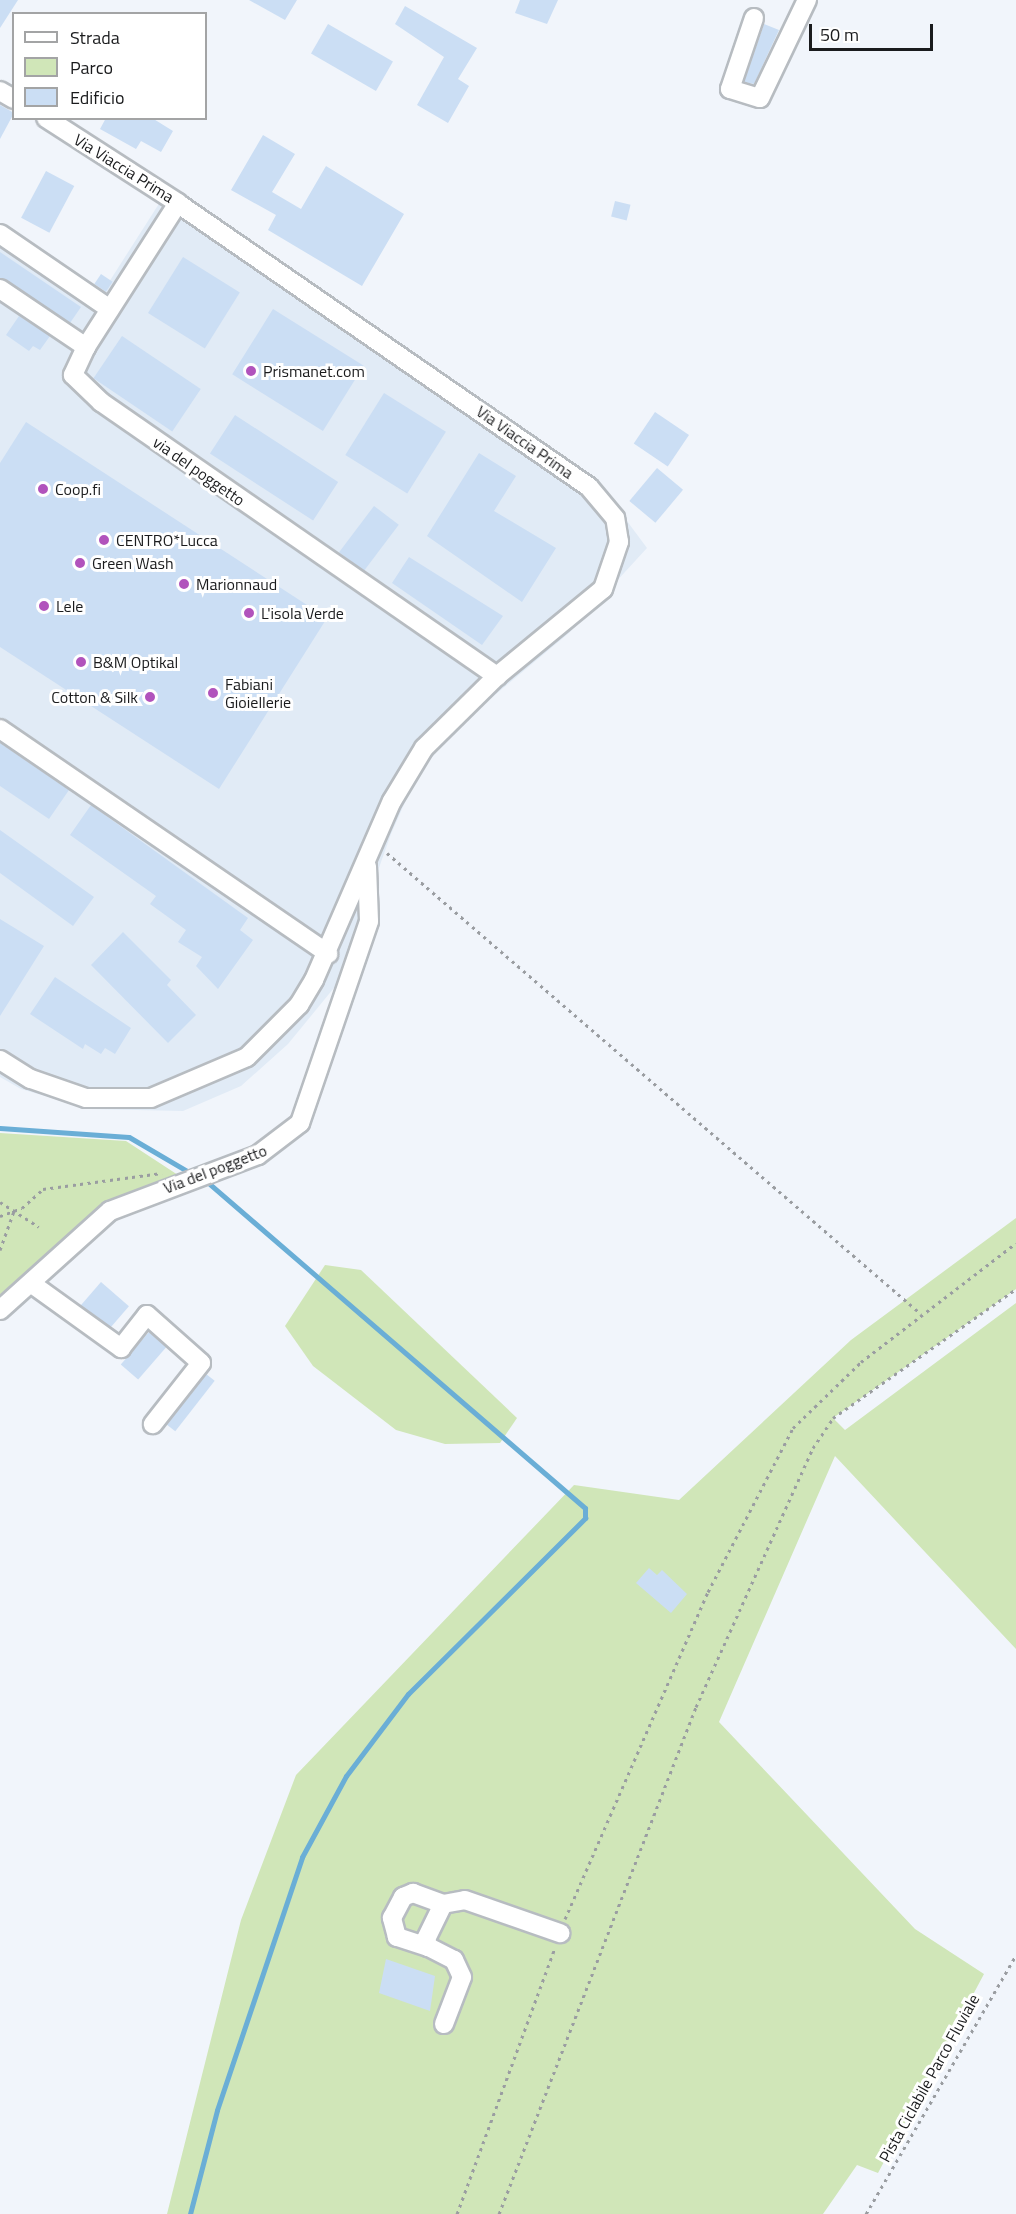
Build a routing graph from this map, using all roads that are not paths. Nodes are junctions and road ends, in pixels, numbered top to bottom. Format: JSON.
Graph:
{"nodes":[{"id":1,"x":807,"y":0,"type":"edge"},
{"id":2,"x":754,"y":18,"type":"dead end"},
{"id":3,"x":49,"y":120,"type":"edge"},
{"id":4,"x":178,"y":203,"type":"junction"},
{"id":5,"x":0,"y":234,"type":"edge"},
{"id":6,"x":0,"y":289,"type":"edge"},
{"id":7,"x":110,"y":309,"type":"junction"},
{"id":8,"x":86,"y":347,"type":"junction"},
{"id":9,"x":497,"y":676,"type":"junction"},
{"id":10,"x":0,"y":729,"type":"edge"},
{"id":11,"x":364,"y":870,"type":"junction"},
{"id":12,"x":328,"y":954,"type":"junction"},
{"id":13,"x":0,"y":1060,"type":"edge"},
{"id":14,"x":32,"y":1284,"type":"junction"},
{"id":15,"x":0,"y":1310,"type":"edge"},
{"id":16,"x":153,"y":1424,"type":"dead end"},
{"id":17,"x":443,"y":1904,"type":"junction"},
{"id":18,"x":560,"y":1933,"type":"road end"},
{"id":19,"x":428,"y":1947,"type":"junction"},
{"id":20,"x":444,"y":2024,"type":"dead end"}],
"edges":[{"from":1,"to":2,"type":"street"},
{"from":3,"to":4,"type":"street","name":"Via Viaccia Prima"},
{"from":4,"to":7,"type":"street","name":"via del poggetto"},
{"from":4,"to":9,"type":"street","name":"Via Viaccia Prima"},
{"from":5,"to":7,"type":"street"},
{"from":6,"to":8,"type":"street"},
{"from":7,"to":8,"type":"street","name":"via del poggetto"},
{"from":8,"to":9,"type":"street","name":"via del poggetto"},
{"from":9,"to":11,"type":"street","name":"Via Viaccia Prima"},
{"from":10,"to":12,"type":"street"},
{"from":11,"to":12,"type":"street","name":"Via Viaccia Prima"},
{"from":11,"to":14,"type":"street","name":"Via del poggetto"},
{"from":12,"to":13,"type":"street","name":"Via Viaccia Prima"},
{"from":14,"to":15,"type":"street","name":"Via del poggetto"},
{"from":14,"to":16,"type":"street"},
{"from":17,"to":18,"type":"street"},
{"from":17,"to":19,"type":"street"},
{"from":17,"to":19,"type":"street"},
{"from":19,"to":20,"type":"street"}]}
